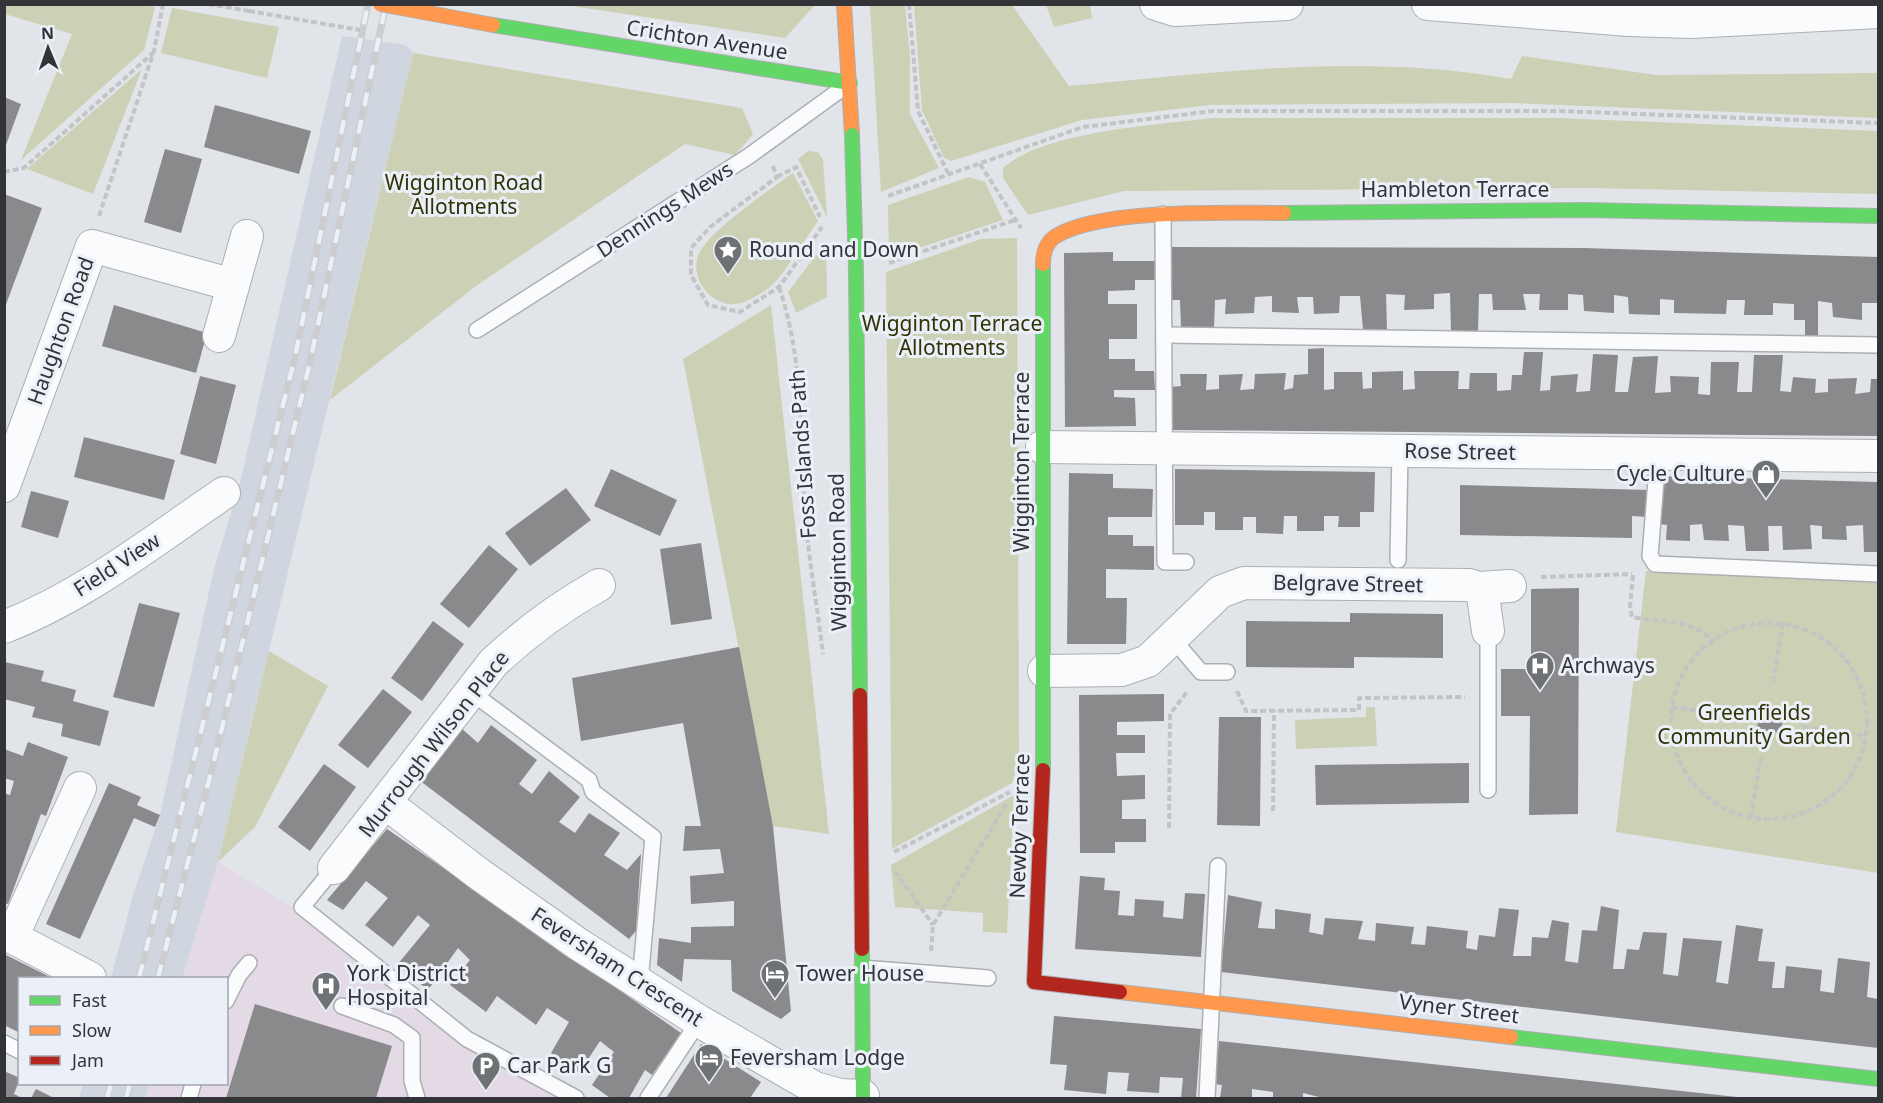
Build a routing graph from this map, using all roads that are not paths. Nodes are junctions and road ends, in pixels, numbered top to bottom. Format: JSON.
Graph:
{"nodes":[{"id":1,"x":380,"y":4,"type":"edge"},
{"id":2,"x":844,"y":4,"type":"edge"},
{"id":3,"x":1156,"y":4,"type":"edge"},
{"id":4,"x":1287,"y":4,"type":"edge"},
{"id":5,"x":1428,"y":4,"type":"edge"},
{"id":6,"x":1552,"y":9,"type":"edge"},
{"id":7,"x":1753,"y":11,"type":"edge"},
{"id":8,"x":1878,"y":12,"type":"edge"},
{"id":9,"x":850,"y":83,"type":"junction"},
{"id":10,"x":1163,"y":214,"type":"junction"},
{"id":11,"x":1878,"y":216,"type":"edge"},
{"id":12,"x":247,"y":236,"type":"dead end"},
{"id":13,"x":1043,"y":254,"type":"joint"},
{"id":14,"x":233,"y":285,"type":"junction"},
{"id":15,"x":477,"y":330,"type":"dead end"},
{"id":16,"x":1165,"y":335,"type":"junction"},
{"id":17,"x":219,"y":336,"type":"dead end"},
{"id":18,"x":1878,"y":345,"type":"edge"},
{"id":19,"x":1042,"y":447,"type":"junction"},
{"id":20,"x":1164,"y":448,"type":"junction"},
{"id":21,"x":1400,"y":451,"type":"junction"},
{"id":22,"x":1658,"y":455,"type":"junction"},
{"id":23,"x":1878,"y":456,"type":"edge"},
{"id":24,"x":4,"y":486,"type":"edge"},
{"id":25,"x":224,"y":493,"type":"dead end"},
{"id":26,"x":1398,"y":560,"type":"dead end"},
{"id":27,"x":1186,"y":562,"type":"dead end"},
{"id":28,"x":1878,"y":574,"type":"edge"},
{"id":29,"x":599,"y":585,"type":"dead end"},
{"id":30,"x":1510,"y":586,"type":"road end"},
{"id":31,"x":1478,"y":588,"type":"junction"},
{"id":32,"x":4,"y":627,"type":"edge"},
{"id":33,"x":1488,"y":631,"type":"joint"},
{"id":34,"x":1173,"y":639,"type":"junction"},
{"id":35,"x":1044,"y":671,"type":"junction"},
{"id":36,"x":1227,"y":672,"type":"road end"},
{"id":37,"x":471,"y":692,"type":"junction"},
{"id":38,"x":80,"y":788,"type":"dead end"},
{"id":39,"x":1488,"y":790,"type":"dead end"},
{"id":40,"x":387,"y":804,"type":"junction"},
{"id":41,"x":1218,"y":866,"type":"dead end"},
{"id":42,"x":334,"y":868,"type":"joint"},
{"id":43,"x":8,"y":935,"type":"edge"},
{"id":44,"x":249,"y":963,"type":"dead end"},
{"id":45,"x":862,"y":968,"type":"junction"},
{"id":46,"x":88,"y":977,"type":"edge"},
{"id":47,"x":988,"y":978,"type":"dead end"},
{"id":48,"x":640,"y":982,"type":"junction"},
{"id":49,"x":1034,"y":982,"type":"joint"},
{"id":50,"x":228,"y":997,"type":"edge"},
{"id":51,"x":1211,"y":1002,"type":"junction"},
{"id":52,"x":342,"y":1006,"type":"dead end"},
{"id":53,"x":699,"y":1021,"type":"junction"},
{"id":54,"x":4,"y":1043,"type":"edge"},
{"id":55,"x":18,"y":1050,"type":"edge"},
{"id":56,"x":1878,"y":1079,"type":"edge"},
{"id":57,"x":863,"y":1097,"type":"edge"},
{"id":58,"x":417,"y":1098,"type":"edge"},
{"id":59,"x":576,"y":1098,"type":"edge"},
{"id":60,"x":648,"y":1098,"type":"edge"},
{"id":61,"x":1207,"y":1098,"type":"edge"}],
"edges":[{"from":1,"to":9,"type":"street","name":"Crichton Avenue","bridge":true},
{"from":2,"to":9,"type":"street","name":"Wigginton Road"},
{"from":3,"to":4,"type":"street"},
{"from":5,"to":6,"type":"street"},
{"from":6,"to":7,"type":"street"},
{"from":7,"to":8,"type":"street"},
{"from":9,"to":15,"type":"lane","name":"Dennings Mews"},
{"from":9,"to":45,"type":"street","name":"Wigginton Road","bridge":true},
{"from":10,"to":11,"type":"street","name":"Hambleton Terrace"},
{"from":10,"to":13,"type":"street","name":"Hambleton Terrace"},
{"from":10,"to":16,"type":"lane"},
{"from":12,"to":14,"type":"street"},
{"from":13,"to":19,"type":"street","name":"Wigginton Terrace"},
{"from":14,"to":17,"type":"street"},
{"from":14,"to":24,"type":"street","name":"Haughton Road"},
{"from":16,"to":18,"type":"lane"},
{"from":16,"to":20,"type":"lane"},
{"from":19,"to":20,"type":"street","name":"Rose Street"},
{"from":19,"to":35,"type":"street","name":"Wigginton Terrace"},
{"from":20,"to":21,"type":"street","name":"Rose Street"},
{"from":20,"to":27,"type":"lane"},
{"from":21,"to":22,"type":"street","name":"Rose Street"},
{"from":21,"to":26,"type":"lane"},
{"from":22,"to":23,"type":"street","name":"Rose Street"},
{"from":22,"to":28,"type":"lane"},
{"from":25,"to":32,"type":"street","name":"Field View"},
{"from":29,"to":37,"type":"street","name":"Murrough Wilson Place"},
{"from":30,"to":31,"type":"street","name":"Belgrave Street"},
{"from":31,"to":33,"type":"street"},
{"from":31,"to":34,"type":"street","name":"Belgrave Street"},
{"from":33,"to":39,"type":"lane"},
{"from":34,"to":35,"type":"street","name":"Belgrave Street"},
{"from":34,"to":36,"type":"lane"},
{"from":35,"to":49,"type":"street","name":"Newby Terrace"},
{"from":37,"to":40,"type":"street","name":"Murrough Wilson Place"},
{"from":37,"to":48,"type":"lane"},
{"from":38,"to":43,"type":"street"},
{"from":40,"to":42,"type":"street","name":"Murrough Wilson Place"},
{"from":40,"to":48,"type":"street","name":"Feversham Crescent"},
{"from":41,"to":51,"type":"lane"},
{"from":42,"to":59,"type":"lane"},
{"from":43,"to":46,"type":"street"},
{"from":44,"to":50,"type":"lane"},
{"from":45,"to":47,"type":"lane"},
{"from":45,"to":57,"type":"street","name":"Wigginton Road"},
{"from":48,"to":53,"type":"street","name":"Feversham Crescent"},
{"from":49,"to":51,"type":"street","name":"Vyner Street"},
{"from":51,"to":56,"type":"street","name":"Vyner Street"},
{"from":51,"to":61,"type":"lane"},
{"from":52,"to":58,"type":"lane"},
{"from":53,"to":57,"type":"street","name":"Feversham Crescent"},
{"from":53,"to":60,"type":"lane"},
{"from":54,"to":55,"type":"lane"}]}
